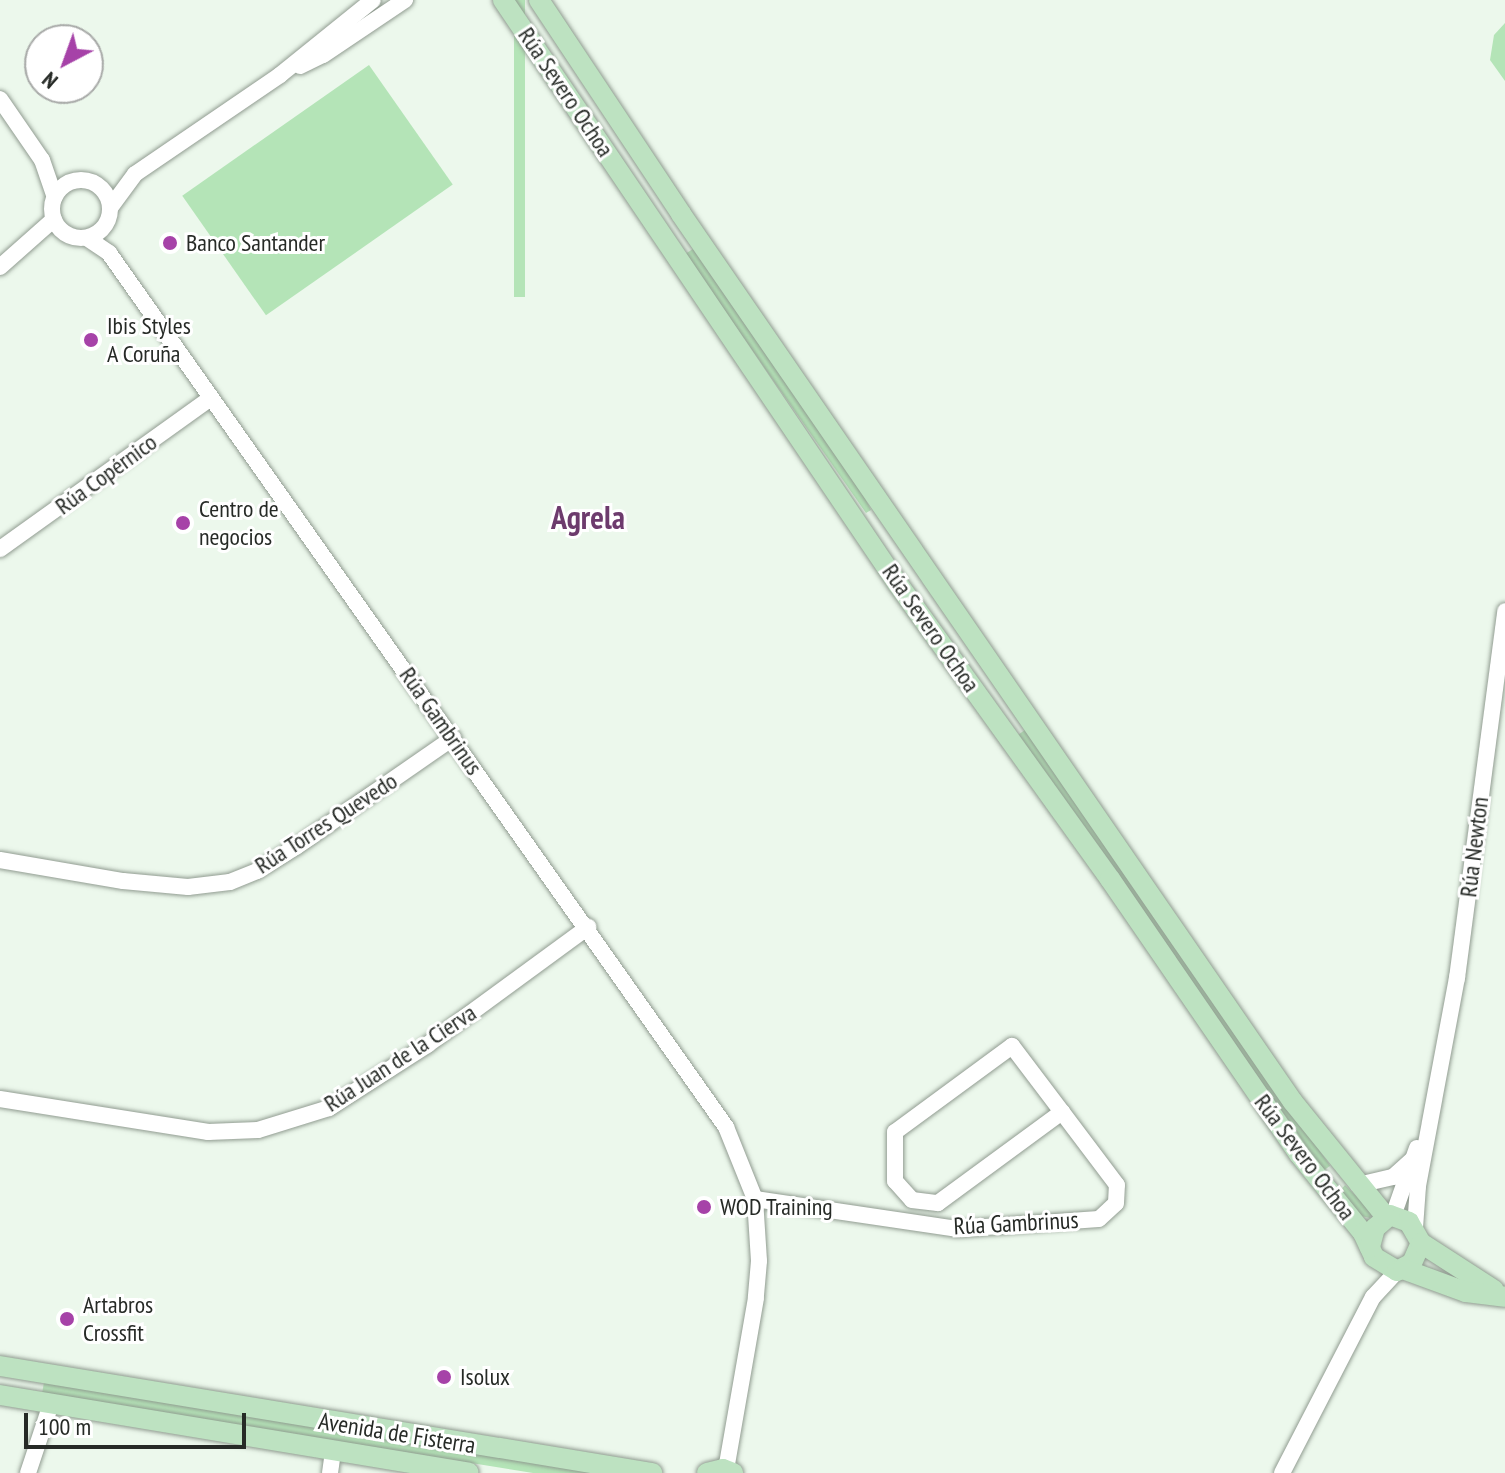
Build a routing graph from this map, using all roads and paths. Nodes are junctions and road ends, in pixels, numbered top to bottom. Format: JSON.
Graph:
{"nodes":[{"id":1,"x":373,"y":0,"type":"edge"},
{"id":2,"x":405,"y":0,"type":"edge"},
{"id":3,"x":503,"y":0,"type":"edge"},
{"id":4,"x":539,"y":0,"type":"edge"},
{"id":5,"x":280,"y":75,"type":"junction"},
{"id":6,"x":0,"y":99,"type":"edge"},
{"id":7,"x":42,"y":160,"type":"junction"},
{"id":8,"x":135,"y":174,"type":"junction"},
{"id":9,"x":75,"y":181,"type":"junction"},
{"id":10,"x":94,"y":183,"type":"junction"},
{"id":11,"x":55,"y":197,"type":"junction"},
{"id":12,"x":110,"y":208,"type":"junction"},
{"id":13,"x":54,"y":219,"type":"junction"},
{"id":14,"x":105,"y":227,"type":"junction"},
{"id":15,"x":66,"y":235,"type":"junction"},
{"id":16,"x":87,"y":238,"type":"junction"},
{"id":17,"x":109,"y":253,"type":"junction"},
{"id":18,"x":18,"y":254,"type":"junction"},
{"id":19,"x":0,"y":267,"type":"edge"},
{"id":20,"x":764,"y":384,"type":"junction"},
{"id":21,"x":211,"y":398,"type":"junction"},
{"id":22,"x":0,"y":549,"type":"edge"},
{"id":23,"x":1505,"y":611,"type":"edge"},
{"id":24,"x":1502,"y":652,"type":"edge"},
{"id":25,"x":1012,"y":694,"type":"junction"},
{"id":26,"x":453,"y":738,"type":"junction"},
{"id":27,"x":0,"y":860,"type":"edge"},
{"id":28,"x":588,"y":927,"type":"junction"},
{"id":29,"x":1439,"y":1082,"type":"junction"},
{"id":30,"x":0,"y":1099,"type":"edge"},
{"id":31,"x":1062,"y":1112,"type":"junction"},
{"id":32,"x":1413,"y":1159,"type":"junction"},
{"id":33,"x":1358,"y":1185,"type":"junction"},
{"id":34,"x":755,"y":1199,"type":"junction"},
{"id":35,"x":1389,"y":1216,"type":"junction"},
{"id":36,"x":1418,"y":1236,"type":"junction"},
{"id":37,"x":1374,"y":1254,"type":"junction"},
{"id":38,"x":1400,"y":1270,"type":"junction"},
{"id":39,"x":1505,"y":1296,"type":"edge"},
{"id":40,"x":1373,"y":1297,"type":"junction"},
{"id":41,"x":0,"y":1366,"type":"edge"},
{"id":42,"x":0,"y":1395,"type":"edge"},
{"id":43,"x":51,"y":1404,"type":"junction"},
{"id":44,"x":333,"y":1452,"type":"junction"},
{"id":45,"x":722,"y":1472,"type":"edge"},
{"id":46,"x":28,"y":1473,"type":"edge"},
{"id":47,"x":330,"y":1473,"type":"edge"},
{"id":48,"x":469,"y":1473,"type":"edge"},
{"id":49,"x":652,"y":1473,"type":"edge"},
{"id":50,"x":1282,"y":1473,"type":"edge"}],
"edges":[{"from":1,"to":5,"type":"street"},
{"from":2,"to":5,"type":"street"},
{"from":3,"to":20,"type":"main road","name":"Rúa Severo Ochoa"},
{"from":4,"to":25,"type":"main road","name":"Rúa Severo Ochoa"},
{"from":5,"to":8,"type":"street"},
{"from":6,"to":7,"type":"street"},
{"from":7,"to":9,"type":"street"},
{"from":7,"to":11,"type":"street"},
{"from":8,"to":10,"type":"street"},
{"from":8,"to":12,"type":"street"},
{"from":9,"to":10,"type":"street"},
{"from":9,"to":11,"type":"street"},
{"from":10,"to":12,"type":"street"},
{"from":11,"to":13,"type":"street"},
{"from":12,"to":14,"type":"street"},
{"from":13,"to":15,"type":"street"},
{"from":13,"to":18,"type":"street"},
{"from":14,"to":16,"type":"street"},
{"from":14,"to":17,"type":"street","name":"Rúa Gambrinus"},
{"from":15,"to":16,"type":"street"},
{"from":15,"to":18,"type":"street"},
{"from":16,"to":17,"type":"street","name":"Rúa Gambrinus"},
{"from":17,"to":21,"type":"street","name":"Rúa Gambrinus"},
{"from":18,"to":19,"type":"street"},
{"from":20,"to":25,"type":"main road"},
{"from":20,"to":37,"type":"main road","name":"Rúa Severo Ochoa"},
{"from":21,"to":22,"type":"street","name":"Rúa Copérnico"},
{"from":21,"to":26,"type":"street","name":"Rúa Gambrinus"},
{"from":23,"to":24,"type":"street","name":"Rúa Newton"},
{"from":24,"to":29,"type":"street","name":"Rúa Newton"},
{"from":25,"to":33,"type":"main road","name":"Rúa Severo Ochoa"},
{"from":26,"to":27,"type":"street","name":"Rúa Torres Quevedo"},
{"from":26,"to":28,"type":"street","name":"Rúa Gambrinus"},
{"from":28,"to":30,"type":"street","name":"Rúa Juan de la Cierva"},
{"from":28,"to":34,"type":"street","name":"Rúa Gambrinus"},
{"from":29,"to":32,"type":"street","name":"Rúa Newton"},
{"from":29,"to":36,"type":"street","name":"Rúa Newton"},
{"from":31,"to":31,"type":"street","name":"Rúa Gambrinus"},
{"from":31,"to":34,"type":"street","name":"Rúa Gambrinus"},
{"from":32,"to":33,"type":"street"},
{"from":32,"to":35,"type":"street","name":"Rúa Newton"},
{"from":33,"to":35,"type":"main road","name":"Rúa Severo Ochoa"},
{"from":34,"to":45,"type":"street","name":"Rúa Gambrinus"},
{"from":35,"to":36,"type":"main road","name":"Rúa Severo Ochoa"},
{"from":35,"to":37,"type":"main road","name":"Rúa Severo Ochoa"},
{"from":36,"to":38,"type":"main road"},
{"from":36,"to":39,"type":"main road","name":"Rúa Severo Ochoa"},
{"from":37,"to":38,"type":"main road","name":"Rúa Severo Ochoa"},
{"from":37,"to":40,"type":"street"},
{"from":38,"to":39,"type":"main road","name":"Rúa Severo Ochoa"},
{"from":38,"to":40,"type":"street"},
{"from":40,"to":50,"type":"street"},
{"from":41,"to":49,"type":"main road","name":"Avenida de Fisterra"},
{"from":42,"to":43,"type":"main road","name":"Avenida de Fisterra"},
{"from":43,"to":44,"type":"main road","name":"Avenida de Fisterra"},
{"from":43,"to":46,"type":"street"},
{"from":44,"to":47,"type":"street"},
{"from":44,"to":48,"type":"main road","name":"Avenida de Fisterra"}]}
